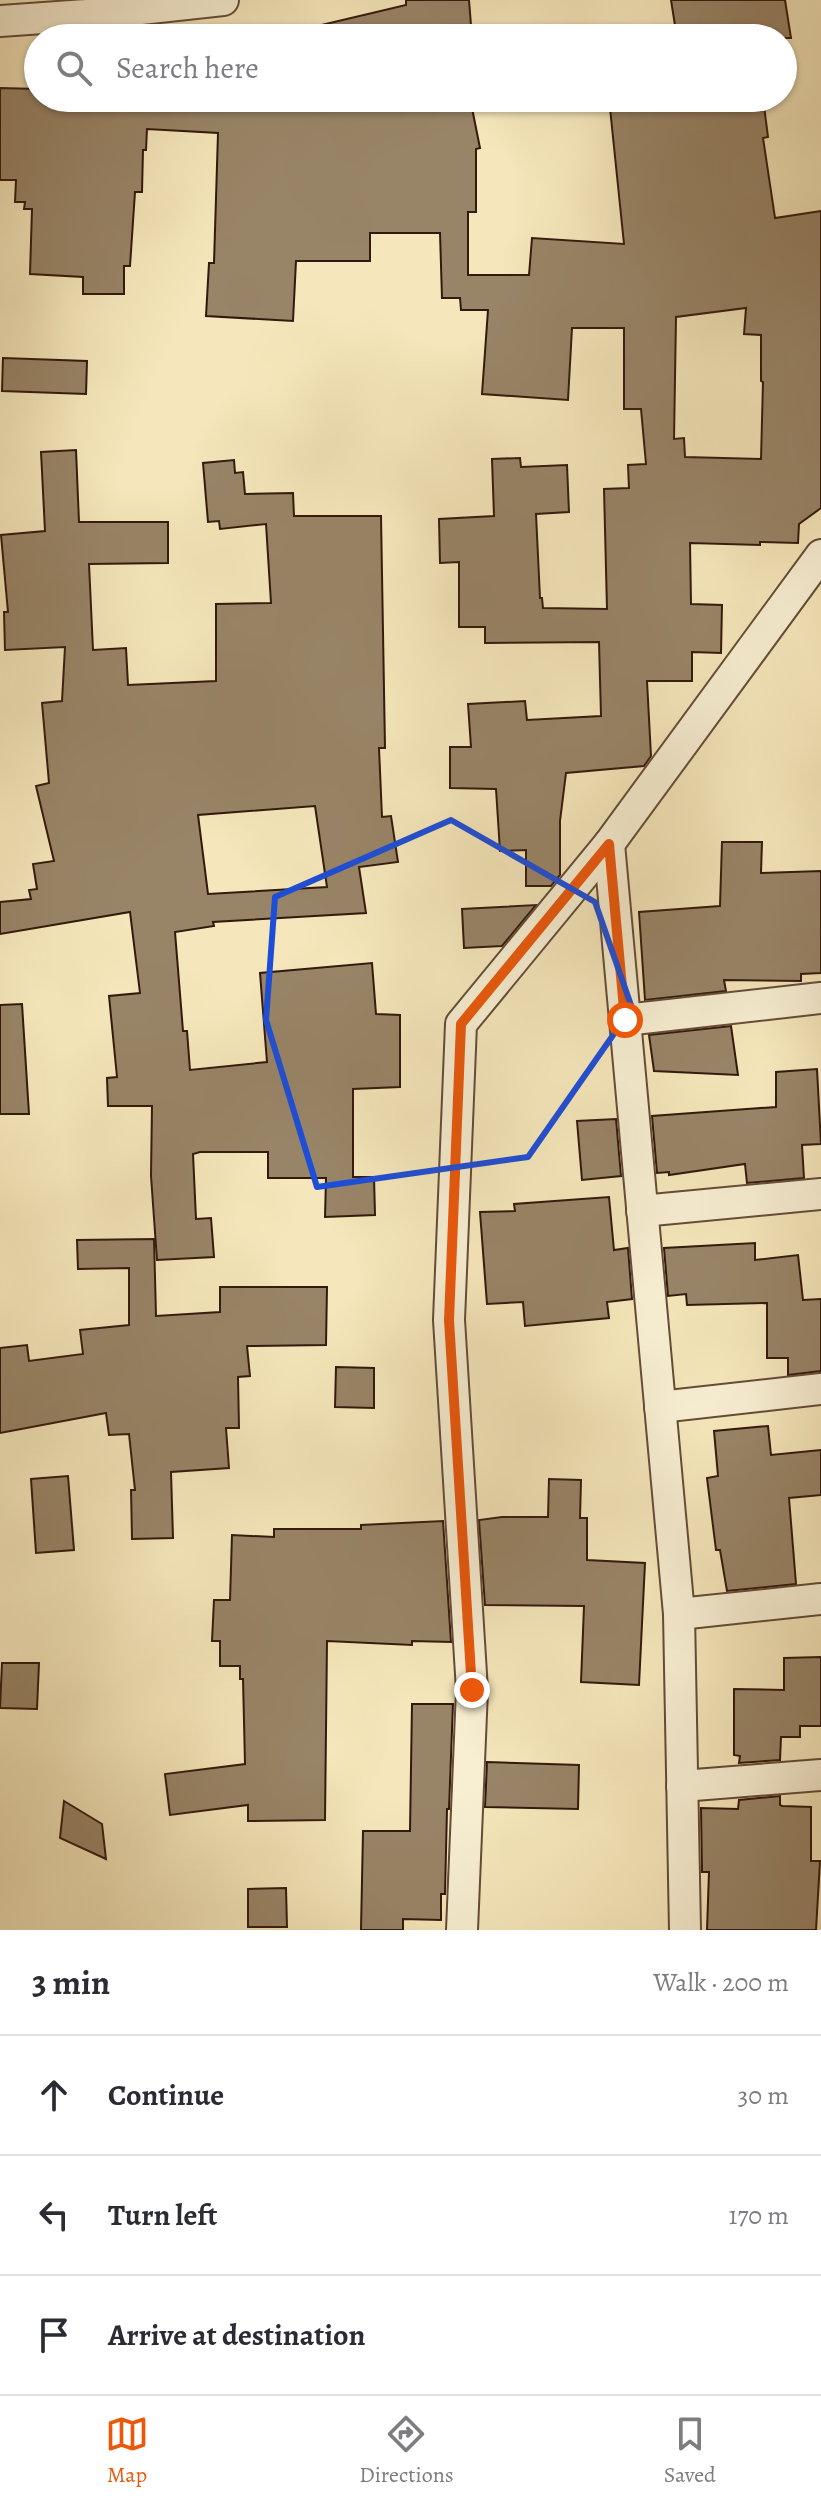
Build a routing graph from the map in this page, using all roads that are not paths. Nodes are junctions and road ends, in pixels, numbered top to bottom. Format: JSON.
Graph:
{"nodes":[{"id":1,"x":223,"y":0,"type":"edge"},
{"id":2,"x":0,"y":21,"type":"edge"},
{"id":3,"x":817,"y":568,"type":"edge"},
{"id":4,"x":609,"y":844,"type":"junction"},
{"id":5,"x":821,"y":998,"type":"edge"},
{"id":6,"x":625,"y":1020,"type":"junction"},
{"id":7,"x":821,"y":1194,"type":"edge"},
{"id":8,"x":642,"y":1211,"type":"junction"},
{"id":9,"x":821,"y":1389,"type":"edge"},
{"id":10,"x":660,"y":1407,"type":"junction"},
{"id":11,"x":821,"y":1599,"type":"edge"},
{"id":12,"x":679,"y":1614,"type":"junction"},
{"id":13,"x":821,"y":1775,"type":"edge"},
{"id":14,"x":682,"y":1786,"type":"junction"},
{"id":15,"x":462,"y":1930,"type":"edge"},
{"id":16,"x":685,"y":1930,"type":"edge"}],
"edges":[{"from":1,"to":2,"type":"street"},
{"from":3,"to":4,"type":"street"},
{"from":4,"to":6,"type":"street"},
{"from":4,"to":15,"type":"street"},
{"from":5,"to":6,"type":"street"},
{"from":6,"to":8,"type":"street"},
{"from":7,"to":8,"type":"street"},
{"from":8,"to":10,"type":"street"},
{"from":9,"to":10,"type":"street"},
{"from":10,"to":12,"type":"street"},
{"from":11,"to":12,"type":"street"},
{"from":12,"to":14,"type":"street"},
{"from":13,"to":14,"type":"street"},
{"from":14,"to":16,"type":"street"}]}
